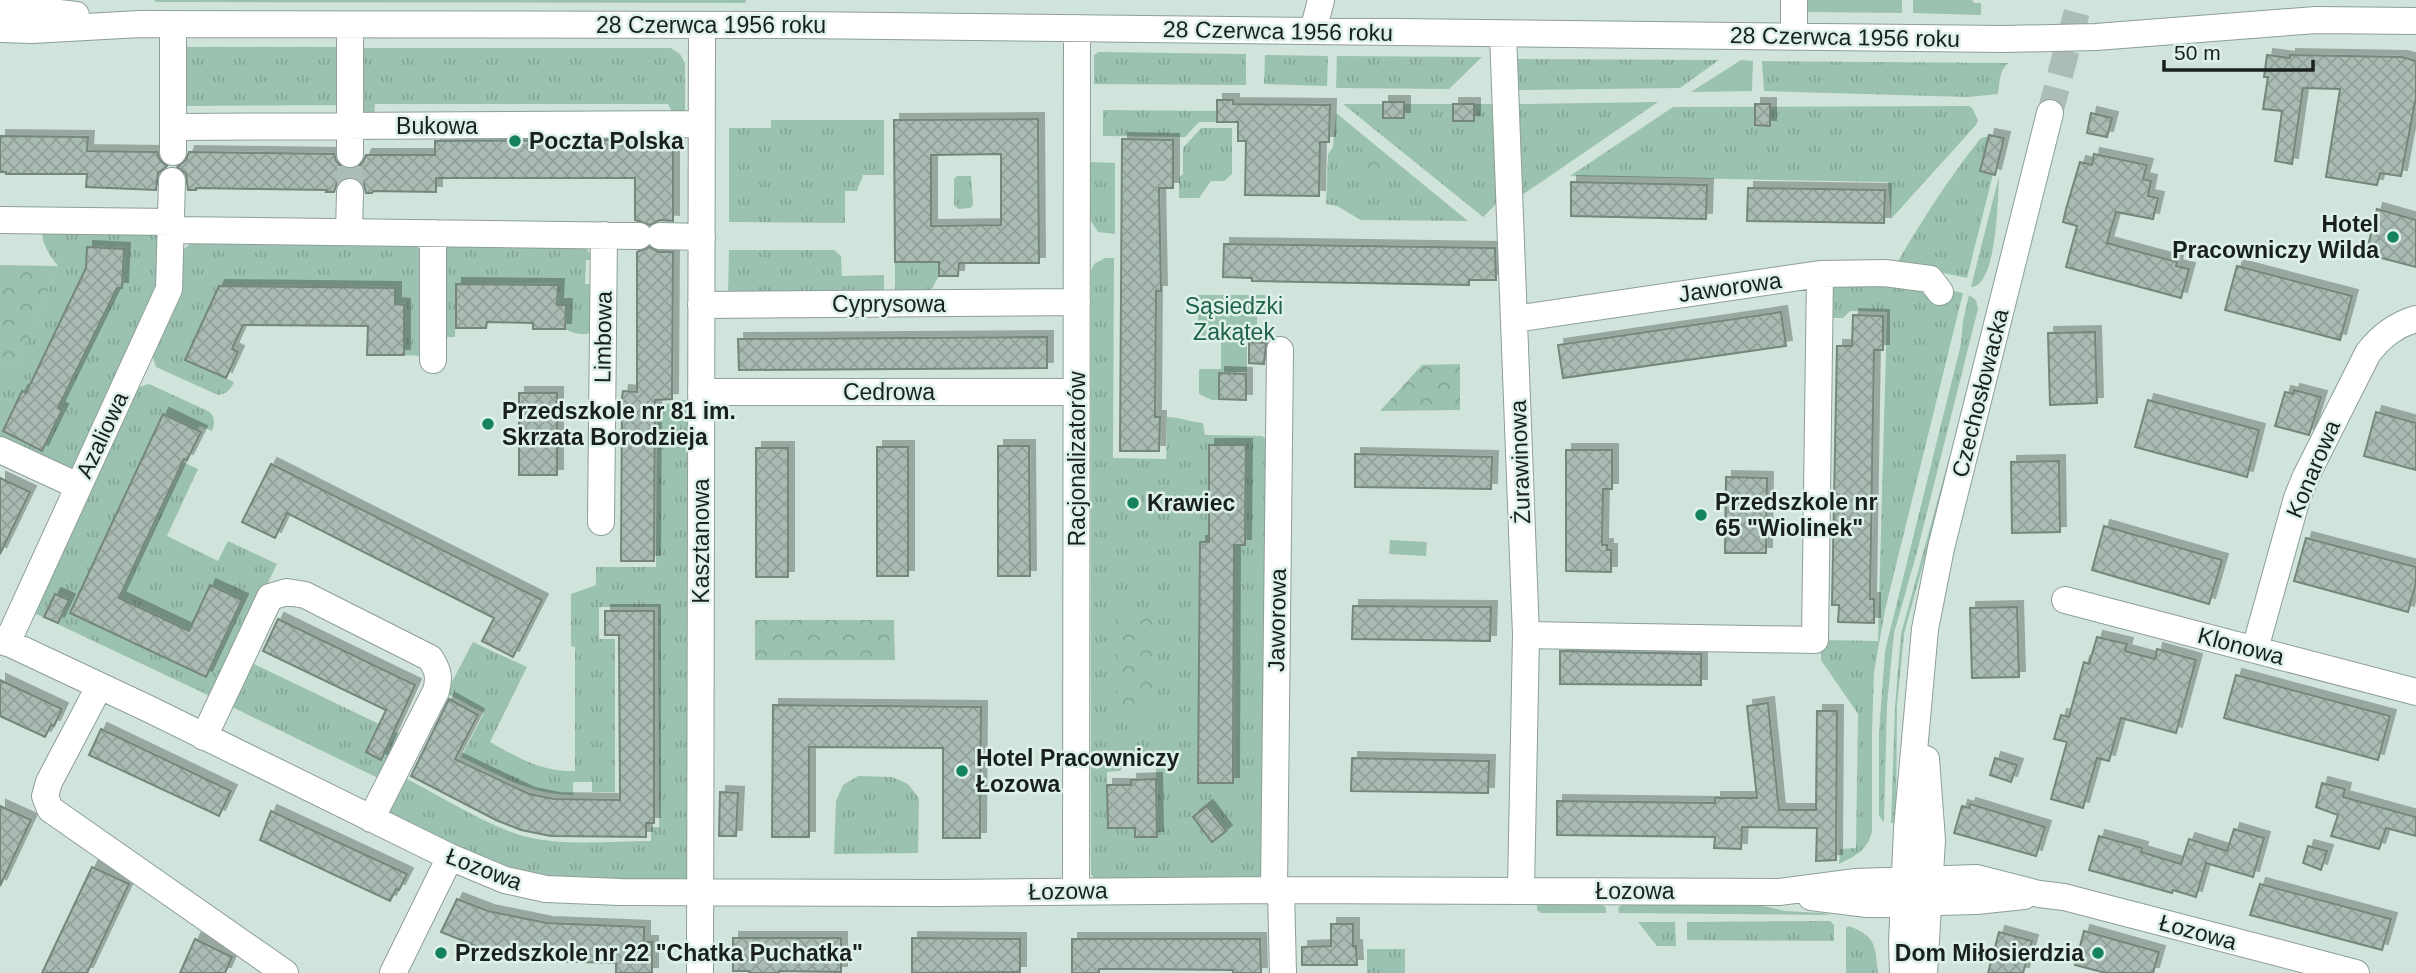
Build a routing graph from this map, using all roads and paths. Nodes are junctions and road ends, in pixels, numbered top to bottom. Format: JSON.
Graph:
{"nodes":[{"id":1,"x":1321,"y":0,"type":"edge"},
{"id":2,"x":1794,"y":0,"type":"edge"},
{"id":3,"x":0,"y":9,"type":"edge"},
{"id":4,"x":2416,"y":21,"type":"edge"},
{"id":5,"x":140,"y":24,"type":"junction"},
{"id":6,"x":173,"y":25,"type":"junction"},
{"id":7,"x":702,"y":25,"type":"junction"},
{"id":8,"x":350,"y":26,"type":"junction"},
{"id":9,"x":1077,"y":28,"type":"junction"},
{"id":10,"x":0,"y":29,"type":"edge"},
{"id":11,"x":1313,"y":31,"type":"junction"},
{"id":12,"x":1503,"y":34,"type":"junction"},
{"id":13,"x":1794,"y":36,"type":"junction"},
{"id":14,"x":2050,"y":113,"type":"tunnel mouth"},
{"id":15,"x":702,"y":124,"type":"junction"},
{"id":16,"x":350,"y":126,"type":"junction"},
{"id":17,"x":350,"y":154,"type":"tunnel mouth"},
{"id":18,"x":173,"y":181,"type":"dead end"},
{"id":19,"x":350,"y":192,"type":"tunnel mouth"},
{"id":20,"x":0,"y":220,"type":"edge"},
{"id":21,"x":172,"y":226,"type":"junction"},
{"id":22,"x":349,"y":232,"type":"junction"},
{"id":23,"x":433,"y":233,"type":"junction"},
{"id":24,"x":604,"y":235,"type":"junction"},
{"id":25,"x":702,"y":237,"type":"junction"},
{"id":26,"x":1820,"y":274,"type":"junction"},
{"id":27,"x":1940,"y":292,"type":"dead end"},
{"id":28,"x":1077,"y":302,"type":"junction"},
{"id":29,"x":701,"y":305,"type":"junction"},
{"id":30,"x":1514,"y":318,"type":"junction"},
{"id":31,"x":2416,"y":319,"type":"edge"},
{"id":32,"x":1280,"y":350,"type":"dead end"},
{"id":33,"x":433,"y":360,"type":"dead end"},
{"id":34,"x":701,"y":392,"type":"junction"},
{"id":35,"x":1077,"y":392,"type":"junction"},
{"id":36,"x":0,"y":450,"type":"edge"},
{"id":37,"x":78,"y":486,"type":"junction"},
{"id":38,"x":601,"y":522,"type":"dead end"},
{"id":39,"x":2065,"y":600,"type":"dead end"},
{"id":40,"x":1526,"y":635,"type":"junction"},
{"id":41,"x":3,"y":641,"type":"edge"},
{"id":42,"x":2255,"y":649,"type":"junction"},
{"id":43,"x":99,"y":687,"type":"junction"},
{"id":44,"x":2416,"y":692,"type":"edge"},
{"id":45,"x":204,"y":737,"type":"junction"},
{"id":46,"x":372,"y":819,"type":"junction"},
{"id":47,"x":450,"y":857,"type":"junction"},
{"id":48,"x":1278,"y":890,"type":"junction"},
{"id":49,"x":1521,"y":890,"type":"junction"},
{"id":50,"x":1076,"y":891,"type":"junction"},
{"id":51,"x":1917,"y":891,"type":"junction"},
{"id":52,"x":701,"y":892,"type":"junction"},
{"id":53,"x":2328,"y":969,"type":"edge"},
{"id":54,"x":285,"y":973,"type":"edge"},
{"id":55,"x":393,"y":973,"type":"edge"},
{"id":56,"x":700,"y":973,"type":"edge"},
{"id":57,"x":1283,"y":973,"type":"edge"},
{"id":58,"x":1903,"y":973,"type":"edge"},
{"id":59,"x":1924,"y":973,"type":"edge"},
{"id":60,"x":2356,"y":973,"type":"edge"}],
"edges":[{"from":1,"to":11,"type":"street"},
{"from":2,"to":13,"type":"street"},
{"from":3,"to":5,"type":"street","name":"28 Czerwca 1956 roku"},
{"from":4,"to":13,"type":"street","name":"28 Czerwca 1956 roku"},
{"from":5,"to":6,"type":"street","name":"28 Czerwca 1956 roku"},
{"from":5,"to":10,"type":"street","name":"28 Czerwca 1956 roku"},
{"from":6,"to":8,"type":"street","name":"28 Czerwca 1956 roku"},
{"from":6,"to":16,"type":"street","name":"Bukowa"},
{"from":7,"to":8,"type":"street","name":"28 Czerwca 1956 roku"},
{"from":7,"to":9,"type":"street","name":"28 Czerwca 1956 roku"},
{"from":7,"to":15,"type":"street","name":"Kasztanowa"},
{"from":8,"to":16,"type":"street"},
{"from":9,"to":11,"type":"street","name":"28 Czerwca 1956 roku"},
{"from":9,"to":28,"type":"street","name":"Racjonalizatorów"},
{"from":11,"to":12,"type":"street","name":"28 Czerwca 1956 roku"},
{"from":12,"to":13,"type":"street","name":"28 Czerwca 1956 roku"},
{"from":12,"to":30,"type":"street","name":"Żurawinowa"},
{"from":14,"to":51,"type":"street","name":"Czechosłowacka"},
{"from":15,"to":16,"type":"street","name":"Bukowa"},
{"from":15,"to":25,"type":"street","name":"Kasztanowa"},
{"from":16,"to":17,"type":"street"},
{"from":18,"to":21,"type":"street","name":"Azaliowa"},
{"from":19,"to":22,"type":"street"},
{"from":20,"to":21,"type":"street"},
{"from":21,"to":22,"type":"street"},
{"from":21,"to":37,"type":"street","name":"Azaliowa"},
{"from":22,"to":23,"type":"street"},
{"from":23,"to":24,"type":"street"},
{"from":23,"to":33,"type":"street"},
{"from":24,"to":25,"type":"street"},
{"from":24,"to":38,"type":"street","name":"Limbowa"},
{"from":25,"to":29,"type":"street","name":"Kasztanowa"},
{"from":26,"to":27,"type":"street","name":"Jaworowa"},
{"from":26,"to":30,"type":"street","name":"Jaworowa"},
{"from":26,"to":40,"type":"street"},
{"from":28,"to":29,"type":"street","name":"Cyprysowa"},
{"from":28,"to":35,"type":"street","name":"Racjonalizatorów"},
{"from":29,"to":34,"type":"street","name":"Kasztanowa"},
{"from":30,"to":40,"type":"street","name":"Żurawinowa"},
{"from":31,"to":42,"type":"street","name":"Konarowa"},
{"from":32,"to":48,"type":"street","name":"Jaworowa"},
{"from":34,"to":35,"type":"street","name":"Cedrowa"},
{"from":34,"to":52,"type":"street","name":"Kasztanowa"},
{"from":35,"to":50,"type":"street","name":"Racjonalizatorów"},
{"from":36,"to":37,"type":"street"},
{"from":37,"to":41,"type":"street","name":"Azaliowa"},
{"from":39,"to":42,"type":"street","name":"Klonowa"},
{"from":40,"to":49,"type":"street","name":"Żurawinowa"},
{"from":41,"to":43,"type":"street","name":"Łozowa"},
{"from":42,"to":44,"type":"street","name":"Klonowa"},
{"from":43,"to":45,"type":"street","name":"Łozowa"},
{"from":43,"to":54,"type":"street"},
{"from":45,"to":46,"type":"street","name":"Łozowa"},
{"from":45,"to":46,"type":"street"},
{"from":46,"to":47,"type":"street","name":"Łozowa"},
{"from":47,"to":52,"type":"street","name":"Łozowa"},
{"from":47,"to":55,"type":"street"},
{"from":48,"to":49,"type":"street","name":"Łozowa"},
{"from":48,"to":50,"type":"street","name":"Łozowa"},
{"from":48,"to":57,"type":"street","name":"Jaworowa"},
{"from":49,"to":51,"type":"street","name":"Łozowa"},
{"from":50,"to":52,"type":"street","name":"Łozowa"},
{"from":51,"to":53,"type":"street","name":"Łozowa"},
{"from":51,"to":58,"type":"street","name":"Czechosłowacka"},
{"from":51,"to":59,"type":"street","name":"Czechosłowacka"},
{"from":52,"to":56,"type":"street","name":"Kasztanowa"},
{"from":53,"to":60,"type":"street","name":"Łozowa"}]}
